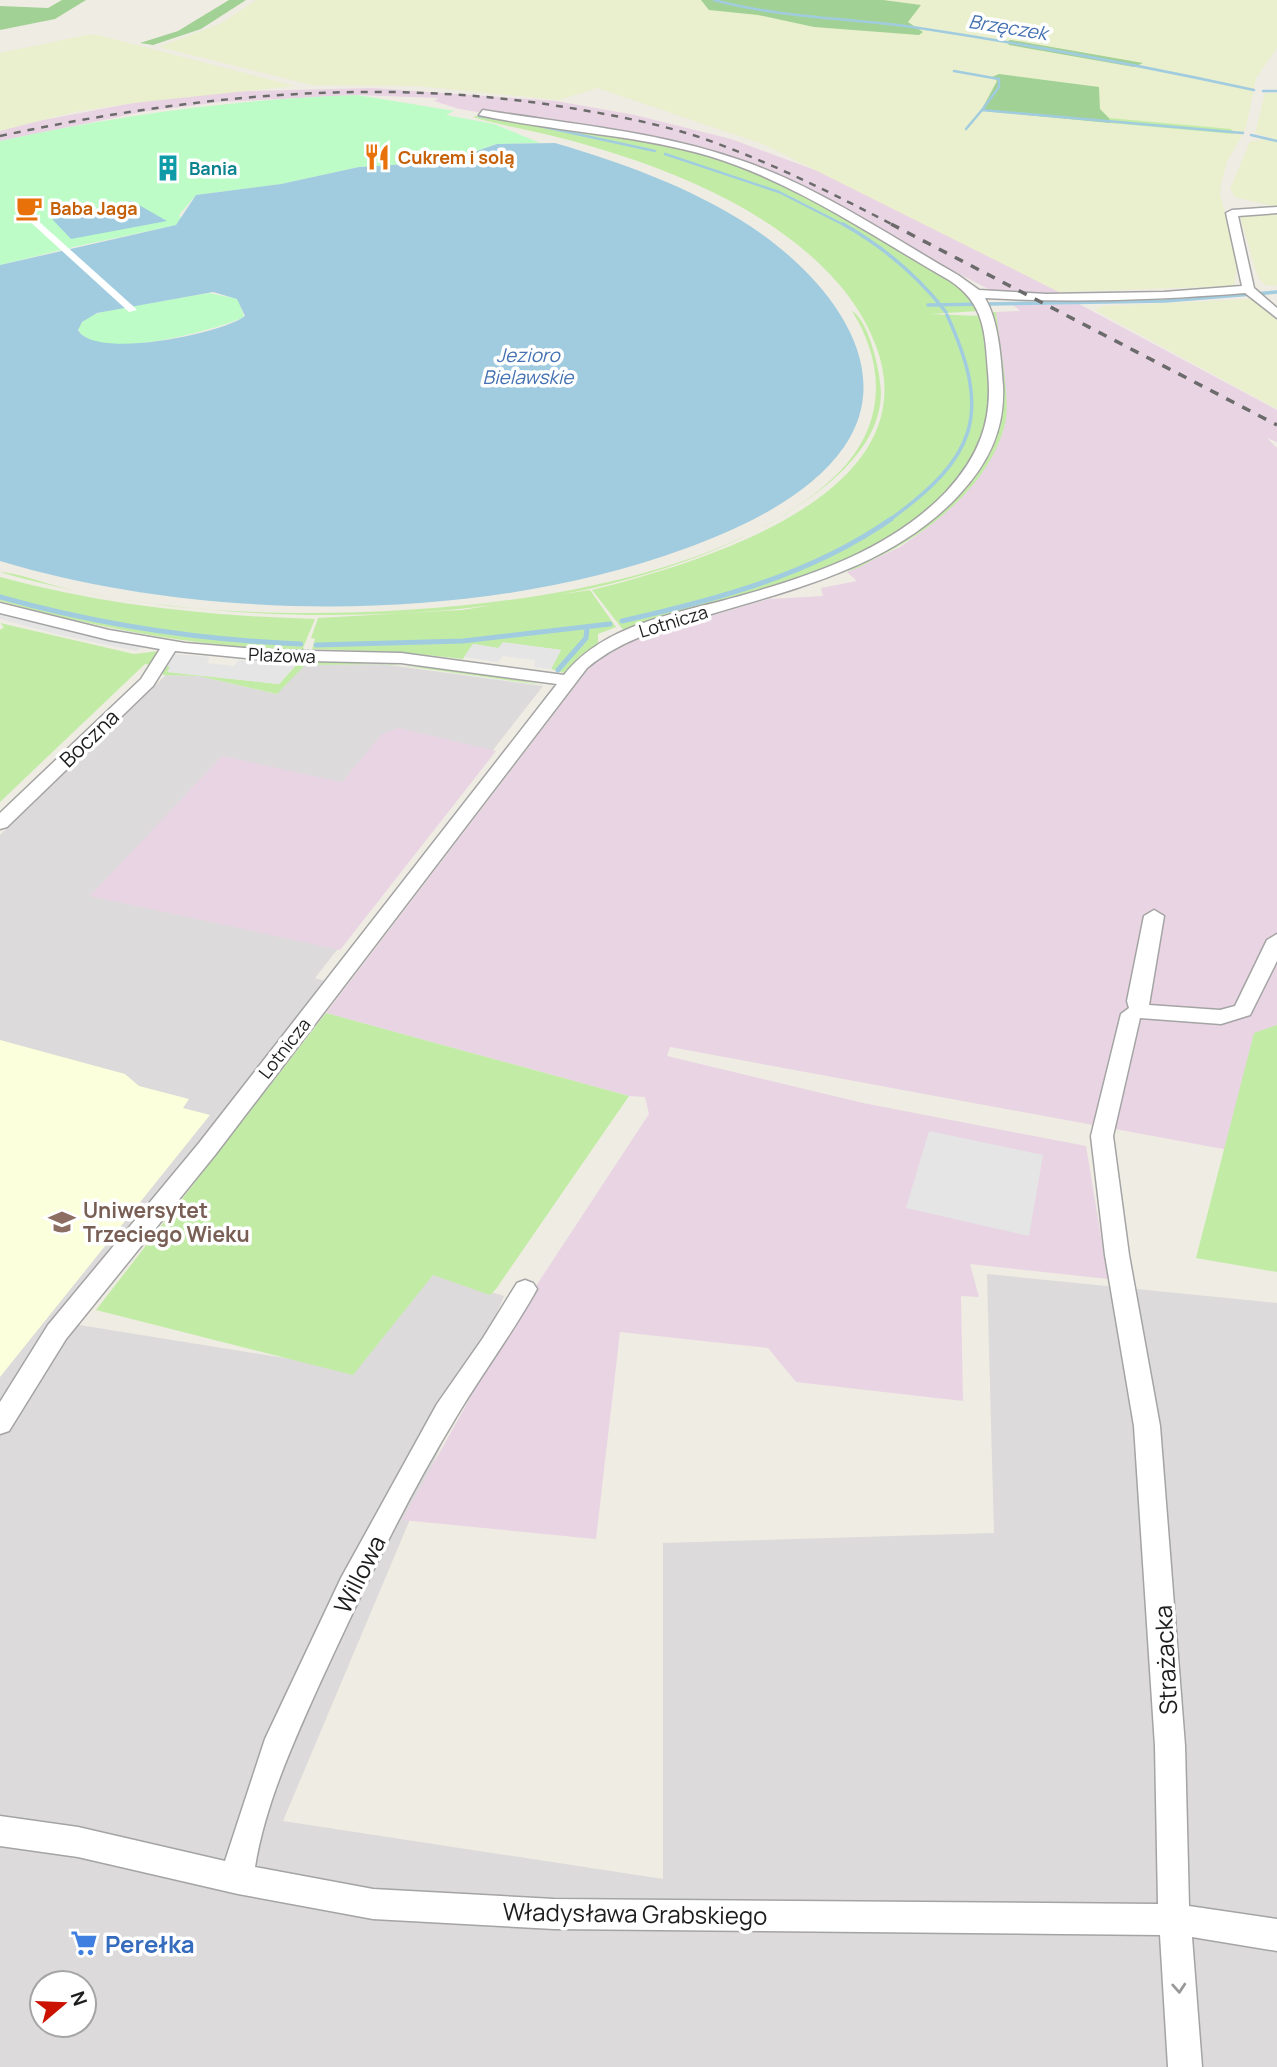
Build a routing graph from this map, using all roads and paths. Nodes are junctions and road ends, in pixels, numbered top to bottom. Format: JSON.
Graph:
{"nodes":[{"id":1,"x":483,"y":113,"type":"dead end"},
{"id":2,"x":1277,"y":210,"type":"edge"},
{"id":3,"x":1251,"y":292,"type":"junction"},
{"id":4,"x":980,"y":298,"type":"junction"},
{"id":5,"x":1277,"y":314,"type":"edge"},
{"id":6,"x":0,"y":608,"type":"edge"},
{"id":7,"x":170,"y":646,"type":"junction"},
{"id":8,"x":567,"y":680,"type":"junction"},
{"id":9,"x":0,"y":823,"type":"edge"},
{"id":10,"x":1154,"y":916,"type":"dead end"},
{"id":11,"x":1277,"y":940,"type":"edge"},
{"id":12,"x":1140,"y":1011,"type":"junction"},
{"id":13,"x":525,"y":1289,"type":"dead end"},
{"id":14,"x":0,"y":1424,"type":"edge"},
{"id":15,"x":0,"y":1831,"type":"edge"},
{"id":16,"x":238,"y":1880,"type":"junction"},
{"id":17,"x":1177,"y":1920,"type":"junction"},
{"id":18,"x":1277,"y":1935,"type":"edge"},
{"id":19,"x":1185,"y":2067,"type":"edge"}],
"edges":[{"from":1,"to":4,"type":"street"},
{"from":2,"to":3,"type":"street"},
{"from":3,"to":4,"type":"street"},
{"from":3,"to":5,"type":"street"},
{"from":4,"to":8,"type":"street","name":"Lotnicza"},
{"from":6,"to":7,"type":"street","name":"Plażowa"},
{"from":7,"to":8,"type":"street","name":"Plażowa"},
{"from":7,"to":9,"type":"street","name":"Boczna"},
{"from":8,"to":14,"type":"street","name":"Lotnicza"},
{"from":10,"to":12,"type":"street"},
{"from":11,"to":12,"type":"street"},
{"from":12,"to":17,"type":"street","name":"Strażacka"},
{"from":13,"to":16,"type":"street","name":"Willowa"},
{"from":15,"to":16,"type":"street","name":"Władysława Grabskiego"},
{"from":16,"to":17,"type":"street","name":"Władysława Grabskiego"},
{"from":17,"to":18,"type":"street","name":"Władysława Grabskiego"},
{"from":17,"to":19,"type":"street","name":"Strażacka","one_way":true}]}
